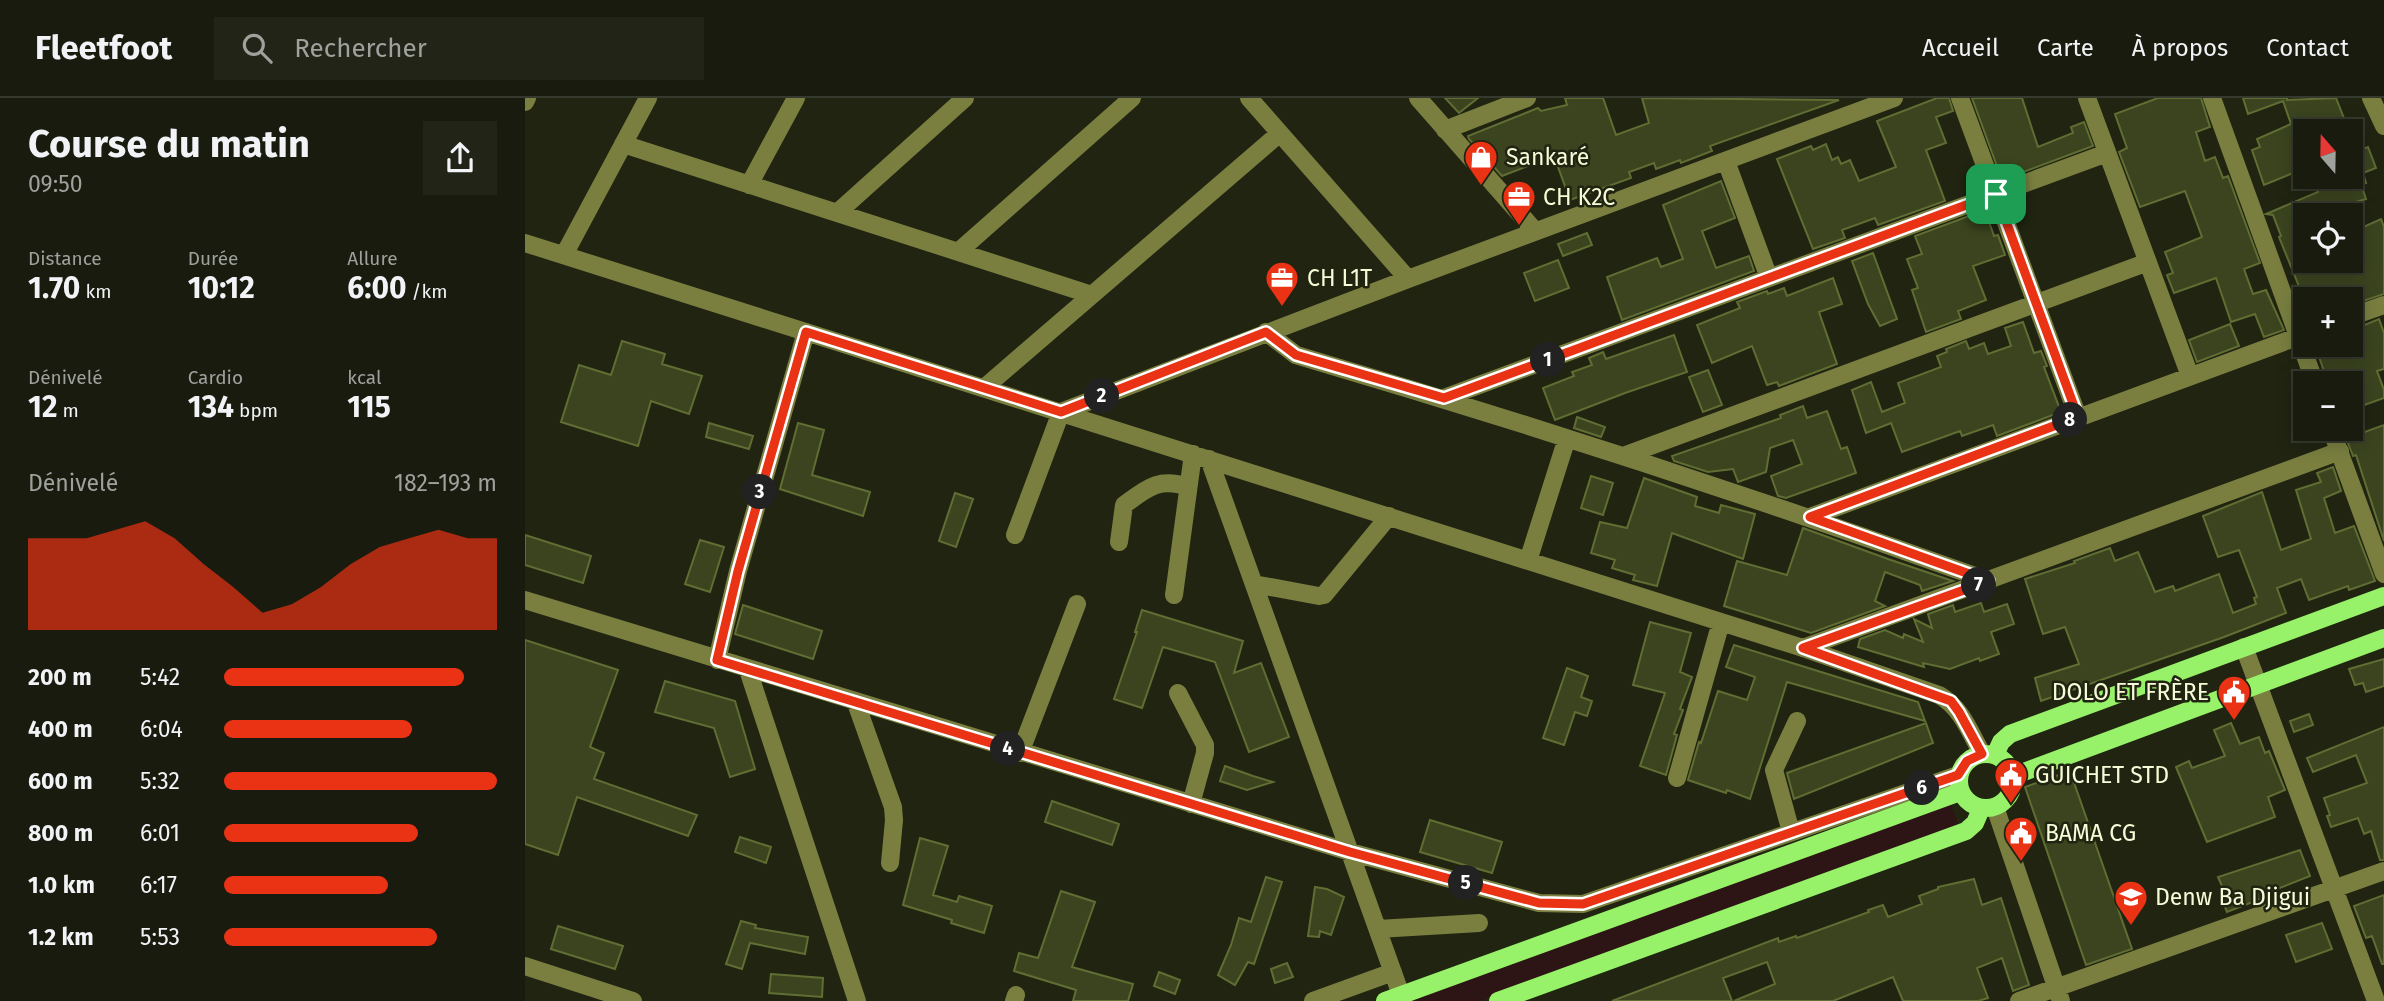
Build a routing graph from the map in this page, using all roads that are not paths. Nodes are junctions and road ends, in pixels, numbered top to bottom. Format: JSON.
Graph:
{"nodes":[{"id":1,"x":649,"y":98,"type":"edge"},
{"id":2,"x":796,"y":98,"type":"edge"},
{"id":3,"x":965,"y":98,"type":"edge"},
{"id":4,"x":1132,"y":98,"type":"edge"},
{"id":5,"x":1249,"y":98,"type":"edge"},
{"id":6,"x":1418,"y":98,"type":"edge"},
{"id":7,"x":1527,"y":98,"type":"edge"},
{"id":8,"x":1894,"y":98,"type":"edge"},
{"id":9,"x":1960,"y":98,"type":"edge"},
{"id":10,"x":2087,"y":98,"type":"edge"},
{"id":11,"x":2212,"y":98,"type":"edge"},
{"id":12,"x":2371,"y":98,"type":"edge"},
{"id":13,"x":2384,"y":126,"type":"edge"},
{"id":14,"x":1445,"y":130,"type":"junction"},
{"id":15,"x":1280,"y":133,"type":"junction"},
{"id":16,"x":623,"y":144,"type":"junction"},
{"id":17,"x":2107,"y":153,"type":"junction"},
{"id":18,"x":1726,"y":160,"type":"junction"},
{"id":19,"x":749,"y":185,"type":"junction"},
{"id":20,"x":1996,"y":194,"type":"junction"},
{"id":21,"x":837,"y":213,"type":"junction"},
{"id":22,"x":1535,"y":231,"type":"junction"},
{"id":23,"x":525,"y":243,"type":"edge"},
{"id":24,"x":958,"y":251,"type":"junction"},
{"id":25,"x":565,"y":255,"type":"junction"},
{"id":26,"x":2148,"y":262,"type":"junction"},
{"id":27,"x":1769,"y":278,"type":"junction"},
{"id":28,"x":1408,"y":279,"type":"junction"},
{"id":29,"x":1092,"y":295,"type":"junction"},
{"id":30,"x":2036,"y":304,"type":"junction"},
{"id":31,"x":2384,"y":305,"type":"edge"},
{"id":32,"x":2363,"y":312,"type":"edge"},
{"id":33,"x":2293,"y":314,"type":"edge"},
{"id":34,"x":806,"y":332,"type":"junction"},
{"id":35,"x":1266,"y":332,"type":"junction"},
{"id":36,"x":2293,"y":338,"type":"edge"},
{"id":37,"x":2190,"y":376,"type":"junction"},
{"id":38,"x":984,"y":388,"type":"junction"},
{"id":39,"x":1444,"y":398,"type":"junction"},
{"id":40,"x":1061,"y":412,"type":"junction"},
{"id":41,"x":2078,"y":417,"type":"junction"},
{"id":42,"x":1567,"y":438,"type":"junction"},
{"id":43,"x":2336,"y":441,"type":"edge"},
{"id":44,"x":2340,"y":451,"type":"junction"},
{"id":45,"x":1626,"y":456,"type":"junction"},
{"id":46,"x":1201,"y":457,"type":"junction"},
{"id":47,"x":1188,"y":487,"type":"junction"},
{"id":48,"x":1389,"y":516,"type":"junction"},
{"id":49,"x":1810,"y":517,"type":"junction"},
{"id":50,"x":1015,"y":535,"type":"dead end"},
{"id":51,"x":1119,"y":542,"type":"dead end"},
{"id":52,"x":1528,"y":561,"type":"junction"},
{"id":53,"x":2384,"y":575,"type":"edge"},
{"id":54,"x":1989,"y":581,"type":"junction"},
{"id":55,"x":1254,"y":584,"type":"junction"},
{"id":56,"x":1174,"y":595,"type":"dead end"},
{"id":57,"x":2384,"y":596,"type":"edge"},
{"id":58,"x":525,"y":600,"type":"edge"},
{"id":59,"x":1077,"y":604,"type":"dead end"},
{"id":60,"x":1721,"y":622,"type":"junction"},
{"id":61,"x":2384,"y":638,"type":"edge"},
{"id":62,"x":2244,"y":647,"type":"junction"},
{"id":63,"x":1803,"y":648,"type":"junction"},
{"id":64,"x":717,"y":660,"type":"junction"},
{"id":65,"x":748,"y":670,"type":"junction"},
{"id":66,"x":2258,"y":685,"type":"junction"},
{"id":67,"x":1178,"y":693,"type":"dead end"},
{"id":68,"x":856,"y":703,"type":"junction"},
{"id":69,"x":1797,"y":721,"type":"dead end"},
{"id":70,"x":1020,"y":752,"type":"junction"},
{"id":71,"x":1989,"y":755,"type":"junction"},
{"id":72,"x":2013,"y":776,"type":"junction"},
{"id":73,"x":1677,"y":778,"type":"dead end"},
{"id":74,"x":1959,"y":784,"type":"junction"},
{"id":75,"x":1191,"y":804,"type":"junction"},
{"id":76,"x":1988,"y":808,"type":"junction"},
{"id":77,"x":1791,"y":832,"type":"junction"},
{"id":78,"x":1350,"y":852,"type":"junction"},
{"id":79,"x":890,"y":863,"type":"dead end"},
{"id":80,"x":2384,"y":872,"type":"edge"},
{"id":81,"x":2334,"y":890,"type":"junction"},
{"id":82,"x":1479,"y":923,"type":"dead end"},
{"id":83,"x":1378,"y":929,"type":"junction"},
{"id":84,"x":525,"y":966,"type":"edge"},
{"id":85,"x":1393,"y":972,"type":"junction"},
{"id":86,"x":2059,"y":994,"type":"edge"},
{"id":87,"x":1393,"y":998,"type":"edge"},
{"id":88,"x":633,"y":1001,"type":"edge"},
{"id":89,"x":857,"y":1001,"type":"edge"},
{"id":90,"x":1313,"y":1001,"type":"edge"},
{"id":91,"x":1497,"y":1001,"type":"edge"},
{"id":92,"x":2019,"y":1001,"type":"edge"},
{"id":93,"x":2375,"y":1001,"type":"edge"}],
"edges":[{"from":1,"to":16,"type":"street"},
{"from":2,"to":19,"type":"street"},
{"from":3,"to":21,"type":"street"},
{"from":4,"to":24,"type":"street"},
{"from":5,"to":15,"type":"street"},
{"from":6,"to":14,"type":"street"},
{"from":7,"to":14,"type":"street"},
{"from":8,"to":18,"type":"street"},
{"from":9,"to":20,"type":"street"},
{"from":10,"to":17,"type":"street"},
{"from":11,"to":33,"type":"street"},
{"from":12,"to":13,"type":"street"},
{"from":14,"to":22,"type":"street"},
{"from":15,"to":28,"type":"street"},
{"from":15,"to":29,"type":"street"},
{"from":16,"to":19,"type":"street"},
{"from":16,"to":25,"type":"street"},
{"from":17,"to":20,"type":"street"},
{"from":17,"to":26,"type":"street"},
{"from":18,"to":22,"type":"street"},
{"from":18,"to":27,"type":"street"},
{"from":19,"to":21,"type":"street"},
{"from":20,"to":27,"type":"street"},
{"from":20,"to":30,"type":"street"},
{"from":21,"to":24,"type":"street"},
{"from":22,"to":28,"type":"street"},
{"from":23,"to":25,"type":"street"},
{"from":24,"to":29,"type":"street"},
{"from":25,"to":34,"type":"street"},
{"from":26,"to":30,"type":"street"},
{"from":26,"to":37,"type":"street"},
{"from":27,"to":39,"type":"street"},
{"from":28,"to":35,"type":"street"},
{"from":29,"to":38,"type":"street"},
{"from":30,"to":41,"type":"street"},
{"from":30,"to":45,"type":"street"},
{"from":31,"to":32,"type":"street"},
{"from":34,"to":38,"type":"street"},
{"from":34,"to":64,"type":"street"},
{"from":35,"to":39,"type":"street"},
{"from":35,"to":40,"type":"street"},
{"from":36,"to":37,"type":"street"},
{"from":37,"to":41,"type":"street"},
{"from":38,"to":40,"type":"street"},
{"from":39,"to":42,"type":"street"},
{"from":40,"to":46,"type":"street"},
{"from":40,"to":50,"type":"street"},
{"from":41,"to":49,"type":"street"},
{"from":42,"to":45,"type":"street"},
{"from":42,"to":52,"type":"street"},
{"from":43,"to":44,"type":"street"},
{"from":44,"to":53,"type":"street"},
{"from":44,"to":54,"type":"street"},
{"from":45,"to":49,"type":"street"},
{"from":46,"to":47,"type":"street"},
{"from":46,"to":48,"type":"street"},
{"from":46,"to":55,"type":"street"},
{"from":47,"to":51,"type":"street"},
{"from":47,"to":56,"type":"street"},
{"from":48,"to":52,"type":"street"},
{"from":48,"to":55,"type":"street"},
{"from":49,"to":54,"type":"street"},
{"from":52,"to":60,"type":"street"},
{"from":54,"to":63,"type":"street"},
{"from":55,"to":78,"type":"street"},
{"from":57,"to":62,"type":"main road"},
{"from":58,"to":64,"type":"street"},
{"from":59,"to":70,"type":"street"},
{"from":60,"to":63,"type":"street"},
{"from":60,"to":73,"type":"street"},
{"from":61,"to":66,"type":"main road"},
{"from":62,"to":66,"type":"street"},
{"from":62,"to":71,"type":"main road"},
{"from":63,"to":71,"type":"street"},
{"from":64,"to":65,"type":"street"},
{"from":65,"to":68,"type":"street"},
{"from":65,"to":89,"type":"street"},
{"from":66,"to":72,"type":"main road"},
{"from":66,"to":81,"type":"street"},
{"from":67,"to":75,"type":"street"},
{"from":68,"to":70,"type":"street"},
{"from":68,"to":79,"type":"street"},
{"from":69,"to":77,"type":"street"},
{"from":70,"to":75,"type":"street"},
{"from":71,"to":72,"type":"main road"},
{"from":71,"to":74,"type":"main road"},
{"from":72,"to":76,"type":"main road"},
{"from":74,"to":76,"type":"main road"},
{"from":74,"to":77,"type":"street"},
{"from":74,"to":87,"type":"main road"},
{"from":75,"to":78,"type":"street"},
{"from":76,"to":86,"type":"street"},
{"from":76,"to":91,"type":"main road"},
{"from":77,"to":78,"type":"street"},
{"from":78,"to":83,"type":"street"},
{"from":80,"to":81,"type":"street"},
{"from":81,"to":86,"type":"street"},
{"from":81,"to":93,"type":"street"},
{"from":82,"to":83,"type":"street"},
{"from":83,"to":85,"type":"street"},
{"from":84,"to":88,"type":"street"},
{"from":85,"to":87,"type":"street"},
{"from":85,"to":90,"type":"street"},
{"from":86,"to":92,"type":"street"}]}
